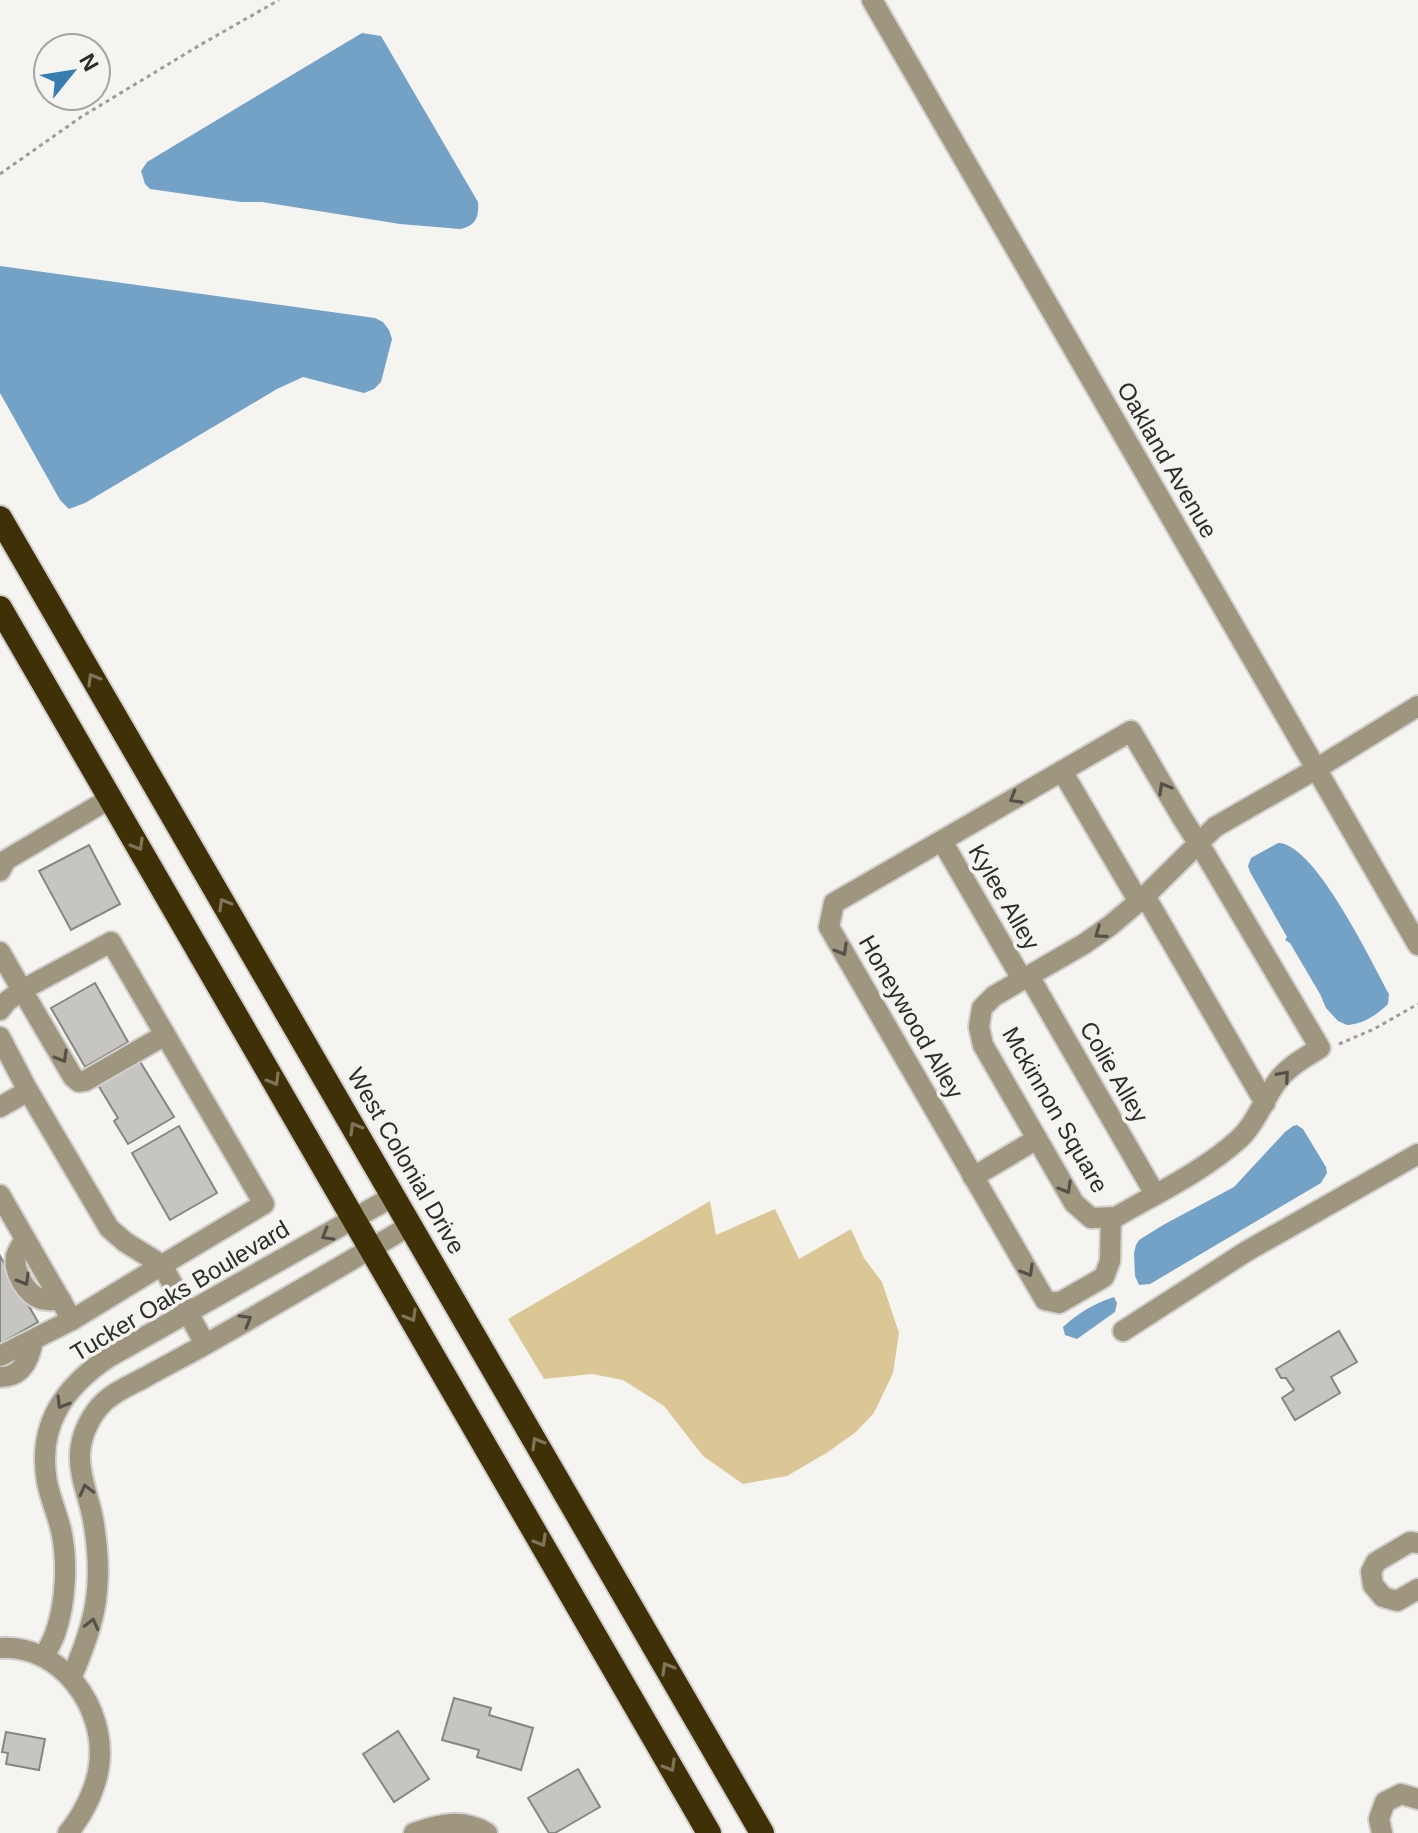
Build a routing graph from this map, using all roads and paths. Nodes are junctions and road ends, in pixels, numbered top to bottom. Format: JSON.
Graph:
{"nodes":[{"id":1,"x":279,"y":0,"type":"edge"},
{"id":2,"x":872,"y":0,"type":"edge"},
{"id":3,"x":0,"y":174,"type":"edge"},
{"id":4,"x":0,"y":518,"type":"edge"},
{"id":5,"x":0,"y":608,"type":"edge"},
{"id":6,"x":1418,"y":706,"type":"edge"},
{"id":7,"x":1316,"y":769,"type":"junction"},
{"id":8,"x":1062,"y":771,"type":"junction"},
{"id":9,"x":111,"y":798,"type":"junction"},
{"id":10,"x":942,"y":841,"type":"junction"},
{"id":11,"x":1200,"y":843,"type":"junction"},
{"id":12,"x":0,"y":871,"type":"edge"},
{"id":13,"x":1142,"y":899,"type":"junction"},
{"id":14,"x":1418,"y":945,"type":"edge"},
{"id":15,"x":0,"y":952,"type":"edge"},
{"id":16,"x":1025,"y":978,"type":"junction"},
{"id":17,"x":22,"y":990,"type":"junction"},
{"id":18,"x":1418,"y":1004,"type":"edge"},
{"id":19,"x":0,"y":1010,"type":"edge"},
{"id":20,"x":165,"y":1035,"type":"junction"},
{"id":21,"x":0,"y":1037,"type":"edge"},
{"id":22,"x":1320,"y":1048,"type":"junction"},
{"id":23,"x":28,"y":1091,"type":"junction"},
{"id":24,"x":1265,"y":1103,"type":"junction"},
{"id":25,"x":0,"y":1107,"type":"edge"},
{"id":26,"x":1037,"y":1139,"type":"junction"},
{"id":27,"x":1418,"y":1154,"type":"edge"},
{"id":28,"x":973,"y":1177,"type":"junction"},
{"id":29,"x":1155,"y":1194,"type":"junction"},
{"id":30,"x":0,"y":1195,"type":"edge"},
{"id":31,"x":394,"y":1196,"type":"junction"},
{"id":32,"x":1111,"y":1217,"type":"junction"},
{"id":33,"x":355,"y":1219,"type":"junction"},
{"id":34,"x":411,"y":1225,"type":"junction"},
{"id":35,"x":372,"y":1248,"type":"junction"},
{"id":36,"x":162,"y":1265,"type":"junction"},
{"id":37,"x":188,"y":1314,"type":"junction"},
{"id":38,"x":72,"y":1320,"type":"junction"},
{"id":39,"x":1123,"y":1331,"type":"dead end"},
{"id":40,"x":33,"y":1340,"type":"junction"},
{"id":41,"x":205,"y":1344,"type":"junction"},
{"id":42,"x":0,"y":1356,"type":"edge"},
{"id":43,"x":0,"y":1377,"type":"edge"},
{"id":44,"x":1418,"y":1543,"type":"edge"},
{"id":45,"x":98,"y":1567,"type":"junction"},
{"id":46,"x":64,"y":1569,"type":"junction"},
{"id":47,"x":1418,"y":1589,"type":"edge"},
{"id":48,"x":0,"y":1648,"type":"edge"},
{"id":49,"x":44,"y":1656,"type":"junction"},
{"id":50,"x":71,"y":1678,"type":"junction"},
{"id":51,"x":1418,"y":1799,"type":"edge"},
{"id":52,"x":68,"y":1833,"type":"edge"},
{"id":53,"x":414,"y":1833,"type":"edge"},
{"id":54,"x":487,"y":1833,"type":"edge"},
{"id":55,"x":709,"y":1833,"type":"edge"},
{"id":56,"x":762,"y":1833,"type":"edge"},
{"id":57,"x":1382,"y":1833,"type":"edge"}],
"edges":[{"from":1,"to":3,"type":"path"},
{"from":2,"to":7,"type":"street","name":"Oakland Avenue"},
{"from":31,"to":4,"type":"highway","name":"West Colonial Drive","one_way":true},
{"from":5,"to":9,"type":"highway"},
{"from":6,"to":7,"type":"street","name":"Mckinnon Square"},
{"from":7,"to":11,"type":"street","name":"Mckinnon Square"},
{"from":7,"to":14,"type":"street","name":"Oakland Avenue"},
{"from":8,"to":10,"type":"street","name":"Honeywood Alley","one_way":true},
{"from":11,"to":8,"type":"street","name":"Honeywood Alley","one_way":true},
{"from":8,"to":13,"type":"street"},
{"from":9,"to":12,"type":"street"},
{"from":9,"to":33,"type":"highway","one_way":true},
{"from":10,"to":16,"type":"street","name":"Kylee Alley"},
{"from":10,"to":28,"type":"street","name":"Honeywood Alley","one_way":true},
{"from":11,"to":13,"type":"street","name":"Mckinnon Square"},
{"from":11,"to":22,"type":"street"},
{"from":13,"to":16,"type":"street","name":"Mckinnon Square","one_way":true},
{"from":13,"to":24,"type":"street"},
{"from":15,"to":17,"type":"street"},
{"from":16,"to":26,"type":"street","name":"Mckinnon Square"},
{"from":16,"to":29,"type":"street","name":"Colie Alley"},
{"from":17,"to":19,"type":"street"},
{"from":17,"to":20,"type":"street","one_way":true},
{"from":17,"to":20,"type":"street"},
{"from":18,"to":22,"type":"path"},
{"from":20,"to":36,"type":"street"},
{"from":21,"to":23,"type":"street"},
{"from":24,"to":22,"type":"street","name":"Mckinnon Square","one_way":true},
{"from":23,"to":25,"type":"street"},
{"from":23,"to":36,"type":"street"},
{"from":24,"to":29,"type":"street","name":"Mckinnon Square"},
{"from":26,"to":28,"type":"street"},
{"from":26,"to":32,"type":"street","name":"Mckinnon Square","one_way":true},
{"from":27,"to":39,"type":"street"},
{"from":28,"to":32,"type":"street","name":"Honeywood Alley","one_way":true},
{"from":29,"to":32,"type":"street","name":"Mckinnon Square"},
{"from":30,"to":38,"type":"street"},
{"from":31,"to":33,"type":"street","name":"Tucker Oaks Boulevard"},
{"from":31,"to":34,"type":"highway","name":"West Colonial Drive"},
{"from":33,"to":35,"type":"highway"},
{"from":33,"to":37,"type":"street","name":"Tucker Oaks Boulevard","one_way":true},
{"from":34,"to":35,"type":"street"},
{"from":56,"to":34,"type":"highway","name":"West Colonial Drive","one_way":true},
{"from":41,"to":35,"type":"street","one_way":true},
{"from":35,"to":55,"type":"highway","one_way":true},
{"from":36,"to":37,"type":"street"},
{"from":36,"to":38,"type":"street"},
{"from":37,"to":41,"type":"street"},
{"from":37,"to":46,"type":"street","name":"Tucker Oaks Boulevard","one_way":true},
{"from":38,"to":40,"type":"street"},
{"from":40,"to":42,"type":"street"},
{"from":40,"to":43,"type":"street"},
{"from":45,"to":41,"type":"street","one_way":true},
{"from":44,"to":47,"type":"street"},
{"from":45,"to":46,"type":"street"},
{"from":50,"to":45,"type":"street","one_way":true},
{"from":46,"to":49,"type":"street","name":"Tucker Oaks Boulevard"},
{"from":48,"to":49,"type":"street"},
{"from":49,"to":50,"type":"street"},
{"from":50,"to":52,"type":"street"},
{"from":51,"to":57,"type":"street"},
{"from":53,"to":54,"type":"street"}]}
